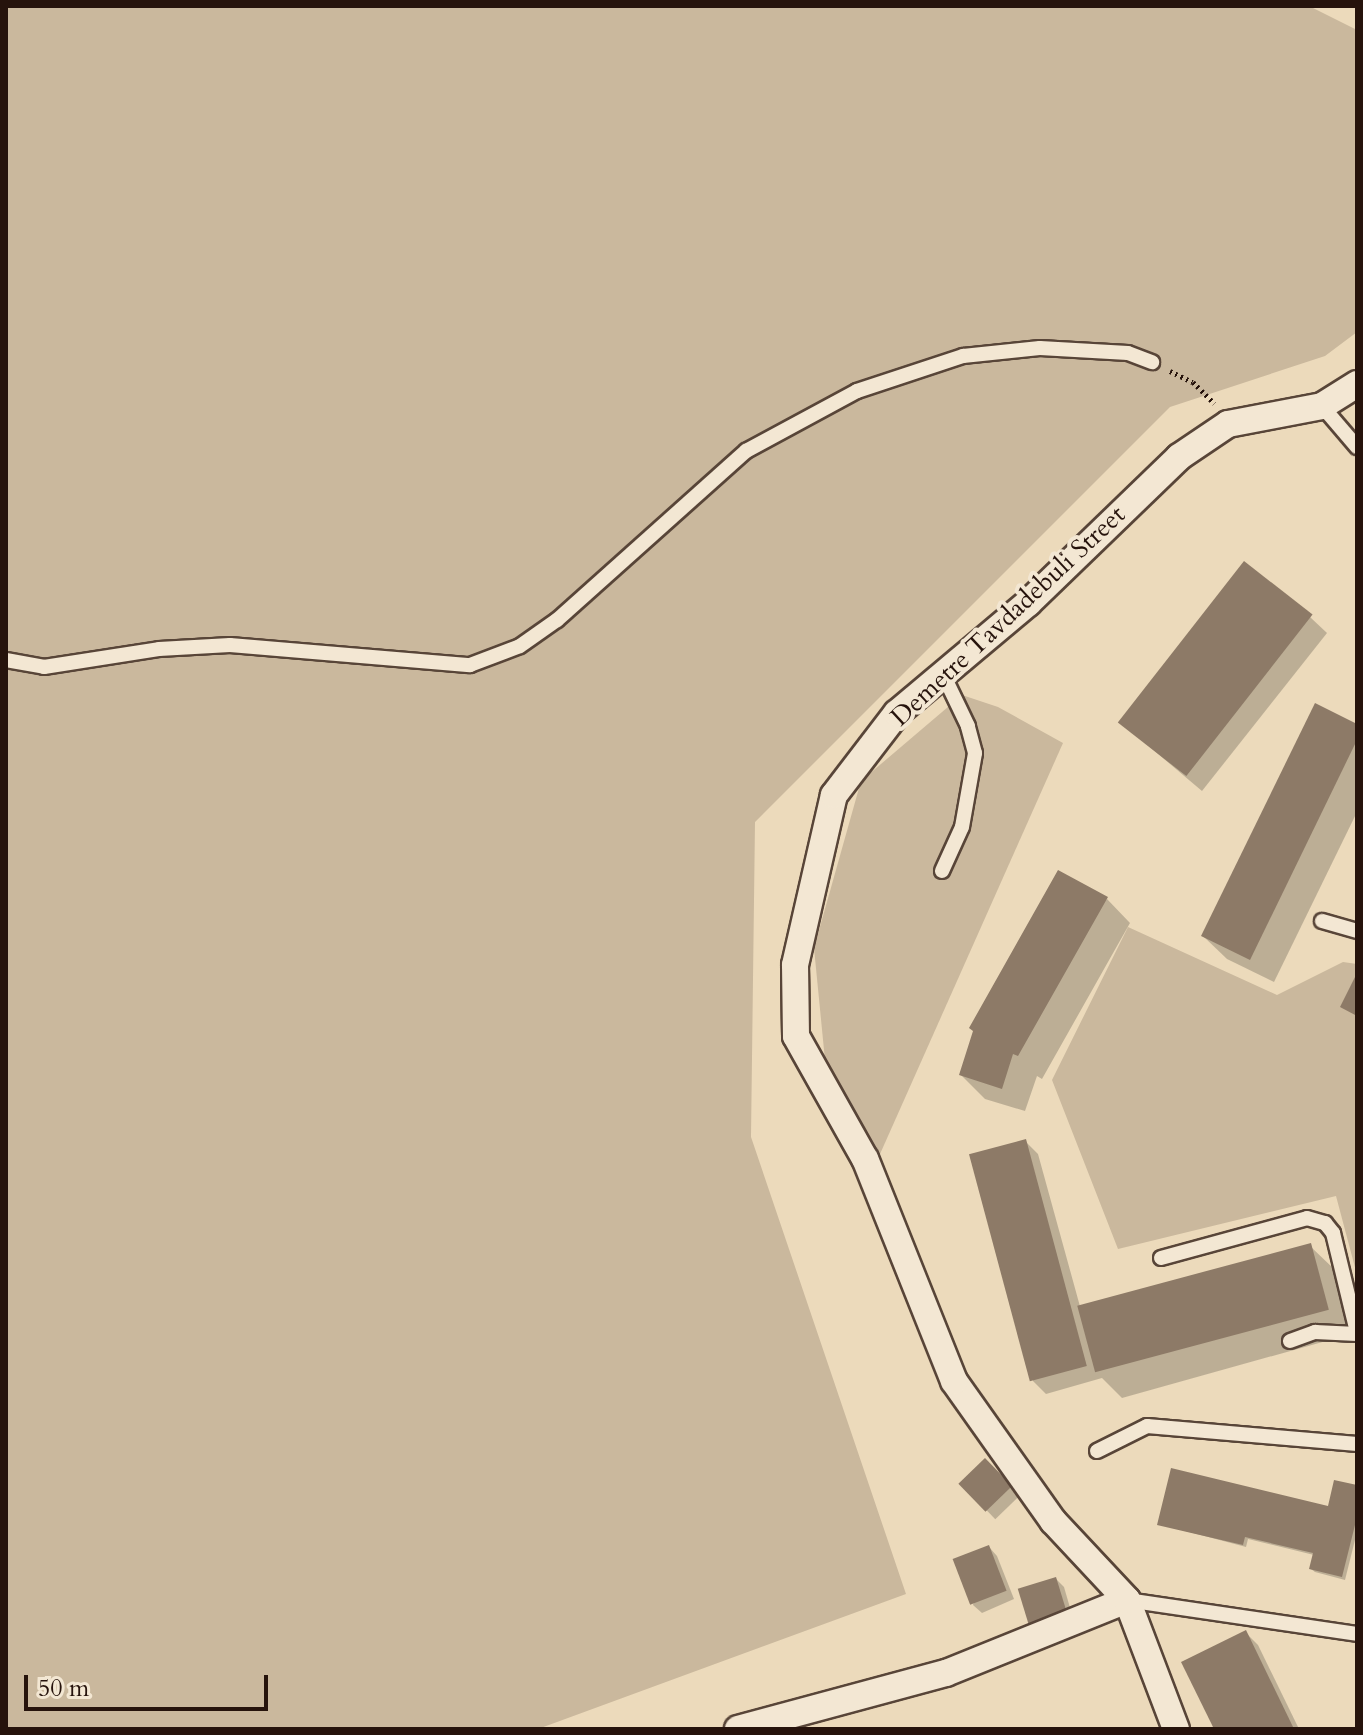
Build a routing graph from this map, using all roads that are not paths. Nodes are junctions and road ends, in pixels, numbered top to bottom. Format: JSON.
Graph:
{"nodes":[{"id":1,"x":1152,"y":362,"type":"road end"},
{"id":2,"x":1357,"y":384,"type":"edge"},
{"id":3,"x":1322,"y":406,"type":"junction"},
{"id":4,"x":1357,"y":447,"type":"edge"},
{"id":5,"x":6,"y":660,"type":"edge"},
{"id":6,"x":943,"y":674,"type":"junction"},
{"id":7,"x":942,"y":871,"type":"dead end"},
{"id":8,"x":1322,"y":921,"type":"dead end"},
{"id":9,"x":1357,"y":931,"type":"edge"},
{"id":10,"x":1161,"y":1258,"type":"dead end"},
{"id":11,"x":1357,"y":1333,"type":"edge"},
{"id":12,"x":1290,"y":1341,"type":"dead end"},
{"id":13,"x":1357,"y":1444,"type":"edge"},
{"id":14,"x":1097,"y":1451,"type":"dead end"},
{"id":15,"x":1127,"y":1600,"type":"junction"},
{"id":16,"x":1357,"y":1634,"type":"edge"},
{"id":17,"x":738,"y":1729,"type":"edge"},
{"id":18,"x":1176,"y":1729,"type":"edge"}],
"edges":[{"from":1,"to":5,"type":"lane"},
{"from":2,"to":3,"type":"street","name":"Demetre Tavdadebuli Street"},
{"from":3,"to":4,"type":"lane"},
{"from":3,"to":6,"type":"street","name":"Demetre Tavdadebuli Street"},
{"from":6,"to":7,"type":"lane"},
{"from":6,"to":15,"type":"street","name":"Demetre Tavdadebuli Street"},
{"from":8,"to":9,"type":"lane"},
{"from":10,"to":11,"type":"lane"},
{"from":11,"to":12,"type":"lane"},
{"from":13,"to":14,"type":"lane"},
{"from":15,"to":16,"type":"lane"},
{"from":15,"to":17,"type":"street"},
{"from":15,"to":18,"type":"street","name":"Demetre Tavdadebuli Street"}]}
